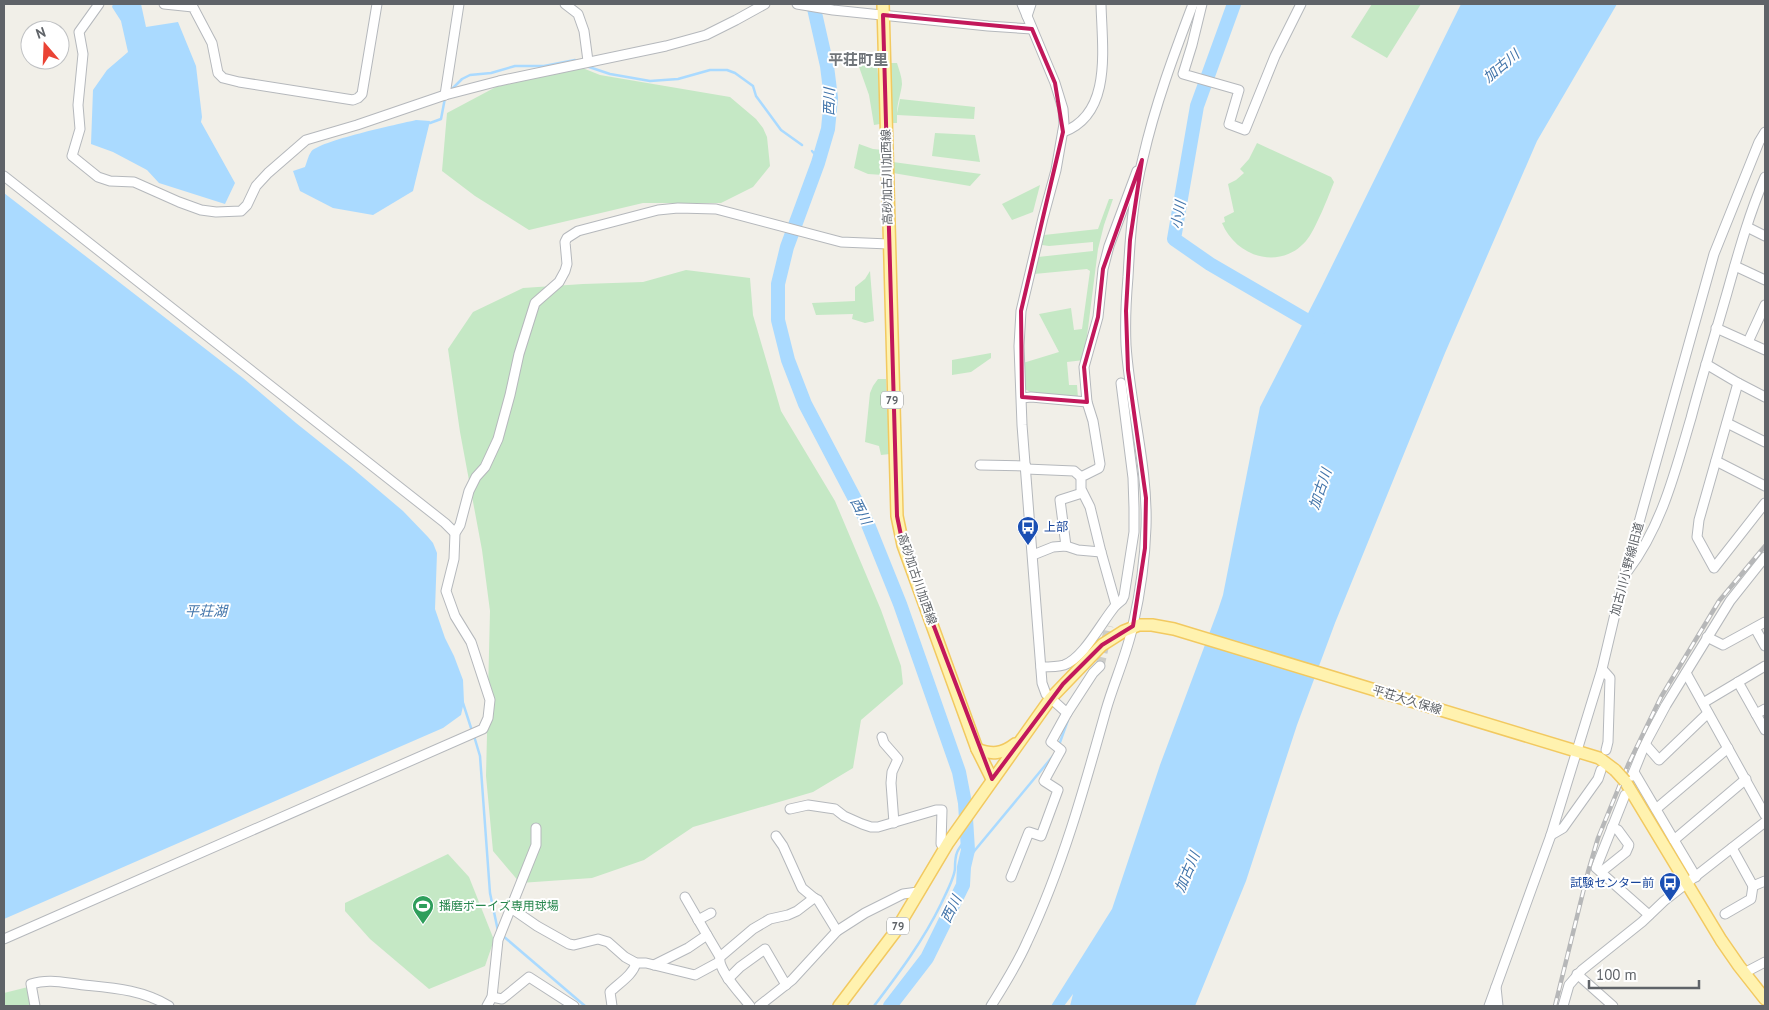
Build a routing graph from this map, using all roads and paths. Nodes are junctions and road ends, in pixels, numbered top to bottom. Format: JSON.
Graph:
{"nodes":[{"id":1,"x":99,"y":4,"type":"edge"},
{"id":2,"x":164,"y":4,"type":"edge"},
{"id":3,"x":377,"y":4,"type":"edge"},
{"id":4,"x":459,"y":4,"type":"edge"},
{"id":5,"x":565,"y":4,"type":"edge"},
{"id":6,"x":765,"y":4,"type":"edge"},
{"id":7,"x":798,"y":4,"type":"edge"},
{"id":8,"x":1022,"y":4,"type":"edge"},
{"id":9,"x":1031,"y":4,"type":"edge"},
{"id":10,"x":1101,"y":4,"type":"edge"},
{"id":11,"x":1193,"y":4,"type":"edge"},
{"id":12,"x":1202,"y":4,"type":"edge"},
{"id":13,"x":1301,"y":4,"type":"edge"},
{"id":14,"x":883,"y":9,"type":"edge"},
{"id":15,"x":1027,"y":16,"type":"junction"},
{"id":16,"x":1032,"y":29,"type":"junction"},
{"id":17,"x":588,"y":61,"type":"junction"},
{"id":18,"x":445,"y":95,"type":"junction"},
{"id":19,"x":1063,"y":132,"type":"junction"},
{"id":20,"x":1765,"y":132,"type":"edge"},
{"id":21,"x":1142,"y":160,"type":"junction"},
{"id":22,"x":4,"y":176,"type":"edge"},
{"id":23,"x":1765,"y":177,"type":"edge"},
{"id":24,"x":1747,"y":227,"type":"junction"},
{"id":25,"x":1765,"y":236,"type":"edge"},
{"id":26,"x":888,"y":244,"type":"junction"},
{"id":27,"x":1735,"y":266,"type":"junction"},
{"id":28,"x":1765,"y":280,"type":"edge"},
{"id":29,"x":1765,"y":305,"type":"edge"},
{"id":30,"x":1716,"y":328,"type":"junction"},
{"id":31,"x":1748,"y":342,"type":"junction"},
{"id":32,"x":1765,"y":350,"type":"edge"},
{"id":33,"x":1706,"y":364,"type":"junction"},
{"id":34,"x":1121,"y":383,"type":"dead end"},
{"id":35,"x":1738,"y":384,"type":"junction"},
{"id":36,"x":1765,"y":397,"type":"edge"},
{"id":37,"x":1022,"y":398,"type":"junction"},
{"id":38,"x":1087,"y":402,"type":"junction"},
{"id":39,"x":1727,"y":423,"type":"junction"},
{"id":40,"x":1765,"y":442,"type":"edge"},
{"id":41,"x":1716,"y":461,"type":"junction"},
{"id":42,"x":980,"y":464,"type":"dead end"},
{"id":43,"x":1026,"y":468,"type":"junction"},
{"id":44,"x":1081,"y":477,"type":"junction"},
{"id":45,"x":1765,"y":486,"type":"edge"},
{"id":46,"x":1082,"y":493,"type":"junction"},
{"id":47,"x":1765,"y":502,"type":"edge"},
{"id":48,"x":455,"y":533,"type":"junction"},
{"id":49,"x":1066,"y":546,"type":"junction"},
{"id":50,"x":1101,"y":552,"type":"junction"},
{"id":51,"x":1033,"y":555,"type":"junction"},
{"id":52,"x":1764,"y":563,"type":"edge"},
{"id":53,"x":1624,"y":576,"type":"junction"},
{"id":54,"x":1113,"y":608,"type":"junction"},
{"id":55,"x":1765,"y":622,"type":"edge"},
{"id":56,"x":1109,"y":626,"type":"tunnel mouth"},
{"id":57,"x":1136,"y":626,"type":"junction"},
{"id":58,"x":1755,"y":628,"type":"junction"},
{"id":59,"x":1707,"y":637,"type":"junction"},
{"id":60,"x":1765,"y":646,"type":"edge"},
{"id":61,"x":1100,"y":666,"type":"tunnel mouth"},
{"id":62,"x":1765,"y":666,"type":"edge"},
{"id":63,"x":1041,"y":667,"type":"junction"},
{"id":64,"x":1602,"y":669,"type":"junction"},
{"id":65,"x":1686,"y":673,"type":"junction"},
{"id":66,"x":1738,"y":682,"type":"junction"},
{"id":67,"x":1051,"y":698,"type":"junction"},
{"id":68,"x":1702,"y":703,"type":"junction"},
{"id":69,"x":1765,"y":709,"type":"edge"},
{"id":70,"x":1067,"y":713,"type":"junction"},
{"id":71,"x":1708,"y":713,"type":"junction"},
{"id":72,"x":1756,"y":714,"type":"junction"},
{"id":73,"x":1765,"y":730,"type":"edge"},
{"id":74,"x":882,"y":737,"type":"dead end"},
{"id":75,"x":1020,"y":740,"type":"junction"},
{"id":76,"x":1645,"y":744,"type":"junction"},
{"id":77,"x":1728,"y":748,"type":"junction"},
{"id":78,"x":977,"y":749,"type":"junction"},
{"id":79,"x":1572,"y":750,"type":"junction"},
{"id":80,"x":1606,"y":750,"type":"dead end"},
{"id":81,"x":1601,"y":770,"type":"dead end"},
{"id":82,"x":1630,"y":776,"type":"junction"},
{"id":83,"x":1746,"y":779,"type":"junction"},
{"id":84,"x":992,"y":780,"type":"junction"},
{"id":85,"x":1625,"y":795,"type":"dead end"},
{"id":86,"x":790,"y":809,"type":"dead end"},
{"id":87,"x":1656,"y":809,"type":"junction"},
{"id":88,"x":1765,"y":815,"type":"edge"},
{"id":89,"x":1765,"y":822,"type":"edge"},
{"id":90,"x":894,"y":823,"type":"junction"},
{"id":91,"x":1612,"y":827,"type":"junction"},
{"id":92,"x":536,"y":828,"type":"dead end"},
{"id":93,"x":1552,"y":835,"type":"junction"},
{"id":94,"x":776,"y":836,"type":"dead end"},
{"id":95,"x":1674,"y":840,"type":"junction"},
{"id":96,"x":947,"y":845,"type":"junction"},
{"id":97,"x":1732,"y":848,"type":"junction"},
{"id":98,"x":1598,"y":870,"type":"junction"},
{"id":99,"x":1011,"y":878,"type":"dead end"},
{"id":100,"x":1692,"y":880,"type":"junction"},
{"id":101,"x":1765,"y":881,"type":"edge"},
{"id":102,"x":1753,"y":886,"type":"junction"},
{"id":103,"x":918,"y":892,"type":"junction"},
{"id":104,"x":684,"y":898,"type":"dead end"},
{"id":105,"x":814,"y":898,"type":"junction"},
{"id":106,"x":511,"y":908,"type":"junction"},
{"id":107,"x":711,"y":912,"type":"dead end"},
{"id":108,"x":1730,"y":914,"type":"dead end"},
{"id":109,"x":1648,"y":915,"type":"junction"},
{"id":110,"x":698,"y":920,"type":"junction"},
{"id":111,"x":837,"y":931,"type":"junction"},
{"id":112,"x":707,"y":935,"type":"junction"},
{"id":113,"x":4,"y":939,"type":"edge"},
{"id":114,"x":720,"y":959,"type":"junction"},
{"id":115,"x":1765,"y":962,"type":"edge"},
{"id":116,"x":636,"y":963,"type":"junction"},
{"id":117,"x":654,"y":965,"type":"junction"},
{"id":118,"x":1744,"y":973,"type":"junction"},
{"id":119,"x":1577,"y":974,"type":"junction"},
{"id":120,"x":728,"y":979,"type":"junction"},
{"id":121,"x":786,"y":985,"type":"junction"},
{"id":122,"x":1496,"y":987,"type":"junction"},
{"id":123,"x":492,"y":997,"type":"junction"},
{"id":124,"x":1765,"y":999,"type":"edge"},
{"id":125,"x":34,"y":1006,"type":"edge"},
{"id":126,"x":169,"y":1006,"type":"edge"},
{"id":127,"x":487,"y":1006,"type":"edge"},
{"id":128,"x":574,"y":1006,"type":"edge"},
{"id":129,"x":612,"y":1006,"type":"edge"},
{"id":130,"x":750,"y":1006,"type":"edge"},
{"id":131,"x":759,"y":1006,"type":"edge"},
{"id":132,"x":839,"y":1006,"type":"edge"},
{"id":133,"x":992,"y":1006,"type":"edge"},
{"id":134,"x":1489,"y":1006,"type":"edge"},
{"id":135,"x":1498,"y":1006,"type":"edge"},
{"id":136,"x":1563,"y":1006,"type":"edge"},
{"id":137,"x":1613,"y":1006,"type":"edge"}],
"edges":[{"from":1,"to":18,"type":"street"},
{"from":2,"to":3,"type":"street"},
{"from":4,"to":18,"type":"street"},
{"from":5,"to":17,"type":"street"},
{"from":6,"to":17,"type":"street"},
{"from":7,"to":14,"type":"street"},
{"from":8,"to":15,"type":"street"},
{"from":9,"to":15,"type":"street"},
{"from":10,"to":19,"type":"street"},
{"from":11,"to":21,"type":"street"},
{"from":12,"to":13,"type":"street"},
{"from":14,"to":16,"type":"street"},
{"from":14,"to":26,"type":"main road","name":"高砂加古川加西線","number":"79"},
{"from":15,"to":16,"type":"street"},
{"from":16,"to":19,"type":"street"},
{"from":17,"to":18,"type":"street"},
{"from":19,"to":37,"type":"street"},
{"from":20,"to":53,"type":"street","name":"加古川小野線旧道"},
{"from":21,"to":38,"type":"street"},
{"from":21,"to":57,"type":"street"},
{"from":22,"to":48,"type":"street"},
{"from":23,"to":24,"type":"street"},
{"from":24,"to":25,"type":"street"},
{"from":24,"to":27,"type":"street"},
{"from":26,"to":48,"type":"street"},
{"from":26,"to":78,"type":"main road","name":"高砂加古川加西線","number":"79"},
{"from":27,"to":28,"type":"street"},
{"from":27,"to":30,"type":"street"},
{"from":29,"to":31,"type":"street"},
{"from":30,"to":31,"type":"street"},
{"from":30,"to":33,"type":"street"},
{"from":31,"to":32,"type":"street"},
{"from":33,"to":35,"type":"street"},
{"from":33,"to":53,"type":"street"},
{"from":34,"to":54,"type":"street"},
{"from":35,"to":36,"type":"street"},
{"from":35,"to":39,"type":"street"},
{"from":37,"to":38,"type":"street"},
{"from":37,"to":43,"type":"street"},
{"from":38,"to":44,"type":"street"},
{"from":39,"to":40,"type":"street"},
{"from":39,"to":41,"type":"street"},
{"from":41,"to":45,"type":"street"},
{"from":41,"to":47,"type":"street"},
{"from":42,"to":43,"type":"street"},
{"from":43,"to":44,"type":"street"},
{"from":43,"to":51,"type":"street"},
{"from":44,"to":46,"type":"street"},
{"from":46,"to":49,"type":"street"},
{"from":46,"to":50,"type":"street"},
{"from":48,"to":113,"type":"street"},
{"from":49,"to":50,"type":"street"},
{"from":49,"to":51,"type":"street"},
{"from":50,"to":54,"type":"street"},
{"from":51,"to":63,"type":"street"},
{"from":52,"to":59,"type":"street"},
{"from":53,"to":64,"type":"street","name":"加古川小野線旧道"},
{"from":54,"to":56,"type":"street"},
{"from":54,"to":63,"type":"street"},
{"from":55,"to":58,"type":"street"},
{"from":57,"to":67,"type":"main road"},
{"from":57,"to":79,"type":"main road","name":"平荘大久保線"},
{"from":57,"to":133,"type":"street"},
{"from":58,"to":59,"type":"street"},
{"from":58,"to":60,"type":"street"},
{"from":59,"to":65,"type":"street"},
{"from":61,"to":70,"type":"street"},
{"from":62,"to":66,"type":"street"},
{"from":63,"to":67,"type":"street"},
{"from":64,"to":79,"type":"street","name":"加古川小野線旧道"},
{"from":64,"to":80,"type":"street"},
{"from":65,"to":68,"type":"street"},
{"from":65,"to":76,"type":"street"},
{"from":66,"to":68,"type":"street"},
{"from":66,"to":72,"type":"street"},
{"from":67,"to":70,"type":"street"},
{"from":67,"to":75,"type":"main road"},
{"from":68,"to":71,"type":"street"},
{"from":69,"to":72,"type":"street"},
{"from":70,"to":99,"type":"street"},
{"from":71,"to":76,"type":"street"},
{"from":71,"to":77,"type":"street"},
{"from":72,"to":73,"type":"street"},
{"from":74,"to":90,"type":"street"},
{"from":75,"to":78,"type":"main road"},
{"from":75,"to":84,"type":"main road"},
{"from":76,"to":82,"type":"street"},
{"from":77,"to":83,"type":"street"},
{"from":77,"to":87,"type":"street"},
{"from":78,"to":84,"type":"main road","name":"高砂加古川加西線","number":"79"},
{"from":79,"to":82,"type":"main road","name":"平荘大久保線","bridge":true},
{"from":79,"to":93,"type":"street","name":"加古川小野線旧道"},
{"from":81,"to":93,"type":"street"},
{"from":82,"to":87,"type":"street"},
{"from":82,"to":100,"type":"main road","name":"平荘大久保線"},
{"from":83,"to":88,"type":"street"},
{"from":83,"to":95,"type":"street"},
{"from":84,"to":96,"type":"main road","number":"79"},
{"from":85,"to":91,"type":"street"},
{"from":86,"to":90,"type":"street"},
{"from":87,"to":95,"type":"street"},
{"from":89,"to":97,"type":"street"},
{"from":90,"to":96,"type":"street"},
{"from":91,"to":98,"type":"street"},
{"from":91,"to":98,"type":"street"},
{"from":92,"to":106,"type":"street"},
{"from":93,"to":122,"type":"street","name":"加古川小野線旧道"},
{"from":94,"to":105,"type":"street"},
{"from":95,"to":100,"type":"street"},
{"from":96,"to":103,"type":"main road","number":"79"},
{"from":97,"to":100,"type":"street"},
{"from":97,"to":102,"type":"street"},
{"from":98,"to":109,"type":"street"},
{"from":100,"to":109,"type":"street"},
{"from":100,"to":118,"type":"main road","name":"平荘大久保線"},
{"from":101,"to":102,"type":"street"},
{"from":102,"to":108,"type":"street"},
{"from":103,"to":111,"type":"street"},
{"from":103,"to":132,"type":"main road","number":"79"},
{"from":104,"to":110,"type":"street"},
{"from":105,"to":111,"type":"street"},
{"from":105,"to":114,"type":"street"},
{"from":106,"to":116,"type":"street"},
{"from":106,"to":123,"type":"street"},
{"from":107,"to":110,"type":"street"},
{"from":109,"to":119,"type":"street"},
{"from":110,"to":112,"type":"street"},
{"from":111,"to":121,"type":"street"},
{"from":112,"to":114,"type":"street"},
{"from":112,"to":117,"type":"street"},
{"from":114,"to":117,"type":"street"},
{"from":114,"to":120,"type":"street"},
{"from":115,"to":118,"type":"street"},
{"from":116,"to":117,"type":"street"},
{"from":116,"to":129,"type":"street"},
{"from":118,"to":124,"type":"main road","name":"平荘大久保線"},
{"from":119,"to":136,"type":"street"},
{"from":119,"to":137,"type":"street"},
{"from":120,"to":121,"type":"street"},
{"from":120,"to":130,"type":"street"},
{"from":121,"to":131,"type":"street"},
{"from":122,"to":134,"type":"street","name":"加古川小野線旧道"},
{"from":122,"to":135,"type":"street"},
{"from":123,"to":127,"type":"street"},
{"from":123,"to":128,"type":"street"},
{"from":125,"to":126,"type":"street"}]}
